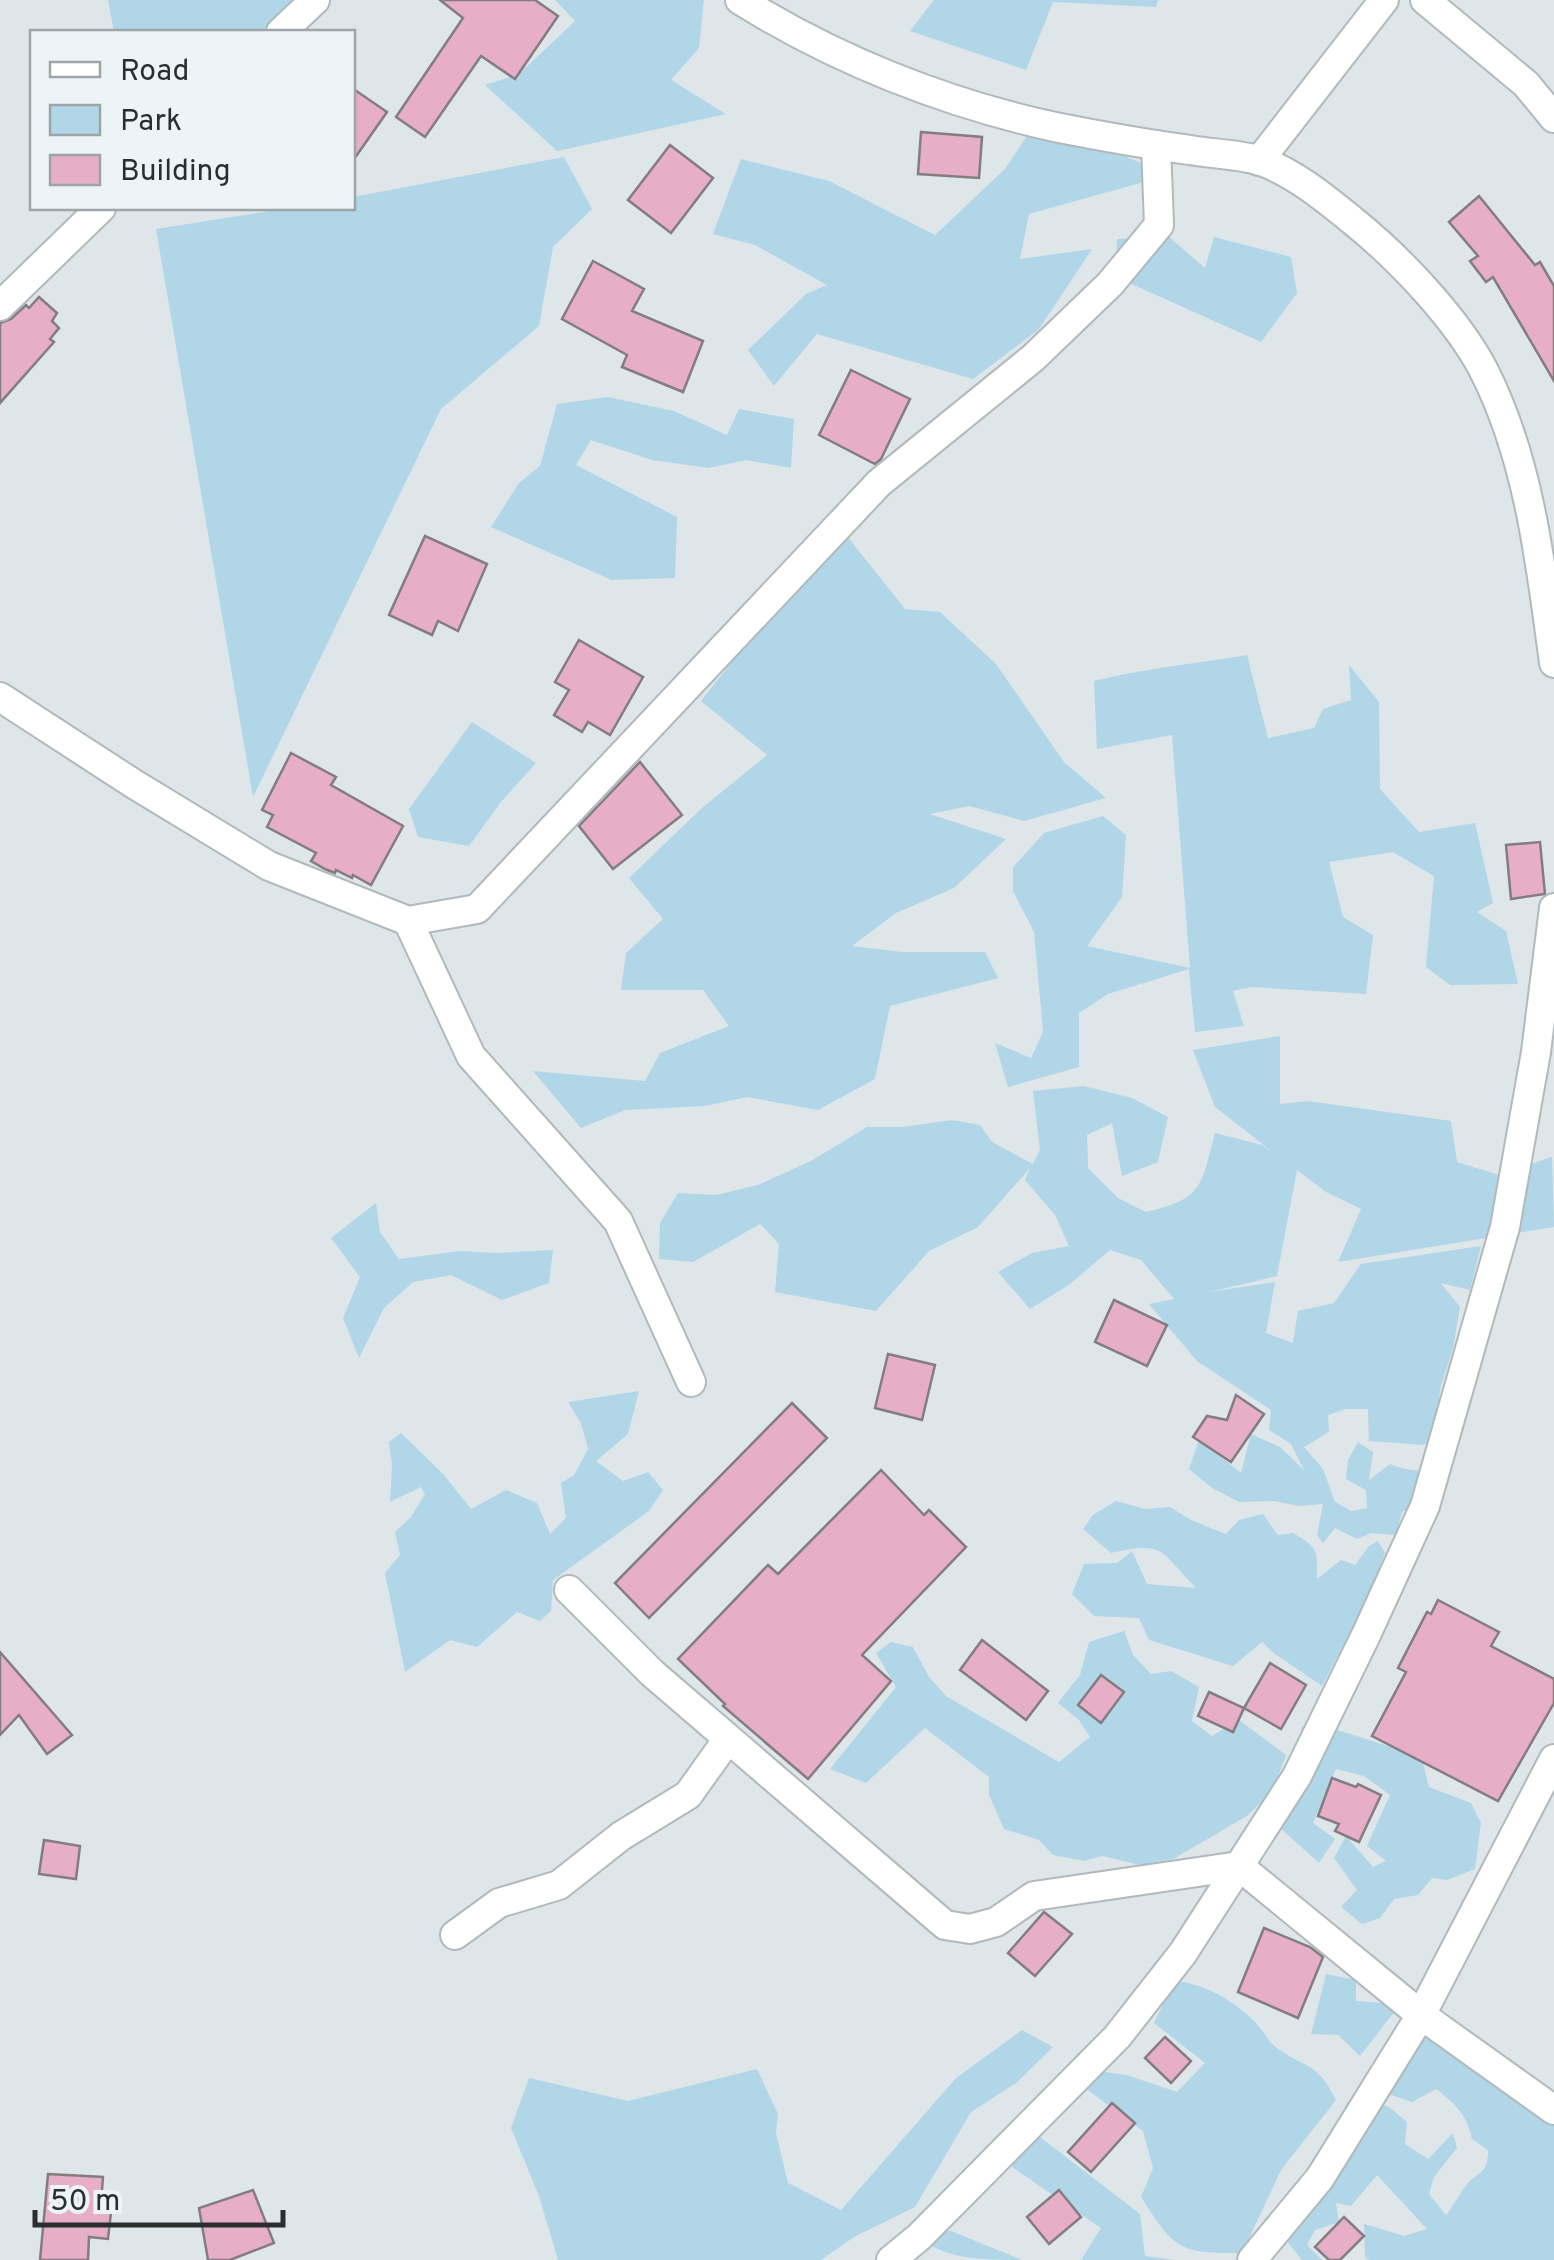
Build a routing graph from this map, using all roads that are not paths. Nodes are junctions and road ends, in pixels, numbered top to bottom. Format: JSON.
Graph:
{"nodes":[{"id":1,"x":315,"y":0,"type":"edge"},
{"id":2,"x":740,"y":0,"type":"edge"},
{"id":3,"x":1384,"y":0,"type":"edge"},
{"id":4,"x":1425,"y":0,"type":"edge"},
{"id":5,"x":283,"y":30,"type":"edge"},
{"id":6,"x":1554,"y":118,"type":"edge"},
{"id":7,"x":1156,"y":146,"type":"junction"},
{"id":8,"x":1259,"y":161,"type":"junction"},
{"id":9,"x":99,"y":210,"type":"edge"},
{"id":10,"x":0,"y":306,"type":"edge"},
{"id":11,"x":1554,"y":663,"type":"edge"},
{"id":12,"x":0,"y":696,"type":"edge"},
{"id":13,"x":1554,"y":908,"type":"edge"},
{"id":14,"x":408,"y":921,"type":"junction"},
{"id":15,"x":691,"y":1382,"type":"dead end"},
{"id":16,"x":569,"y":1590,"type":"dead end"},
{"id":17,"x":728,"y":1740,"type":"junction"},
{"id":18,"x":1554,"y":1759,"type":"edge"},
{"id":19,"x":1240,"y":1866,"type":"junction"},
{"id":20,"x":454,"y":1934,"type":"dead end"},
{"id":21,"x":1421,"y":2015,"type":"junction"},
{"id":22,"x":1554,"y":2110,"type":"edge"},
{"id":23,"x":891,"y":2260,"type":"edge"},
{"id":24,"x":1252,"y":2260,"type":"edge"}],
"edges":[{"from":1,"to":5,"type":"street"},
{"from":2,"to":7,"type":"street"},
{"from":3,"to":8,"type":"street"},
{"from":4,"to":6,"type":"street"},
{"from":7,"to":8,"type":"street"},
{"from":7,"to":14,"type":"street"},
{"from":8,"to":11,"type":"street"},
{"from":9,"to":10,"type":"street"},
{"from":12,"to":14,"type":"street"},
{"from":13,"to":19,"type":"street"},
{"from":14,"to":15,"type":"street"},
{"from":16,"to":17,"type":"street"},
{"from":17,"to":19,"type":"street"},
{"from":17,"to":20,"type":"street"},
{"from":18,"to":21,"type":"street"},
{"from":19,"to":21,"type":"street"},
{"from":19,"to":23,"type":"street"},
{"from":21,"to":22,"type":"street"},
{"from":21,"to":24,"type":"street"}]}
